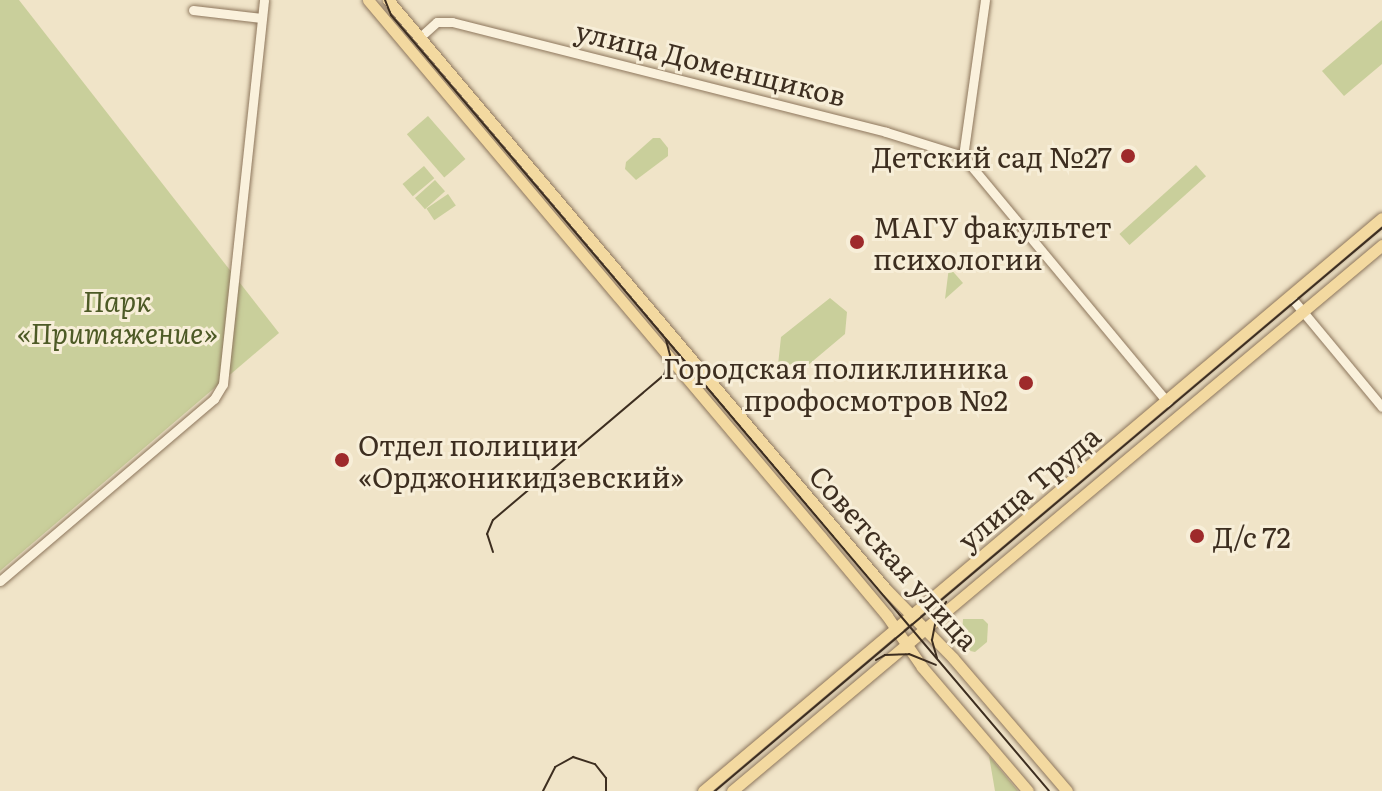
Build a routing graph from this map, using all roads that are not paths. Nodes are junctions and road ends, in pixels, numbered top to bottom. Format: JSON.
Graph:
{"nodes":[{"id":1,"x":264,"y":0,"type":"edge"},
{"id":2,"x":368,"y":0,"type":"edge"},
{"id":3,"x":388,"y":0,"type":"edge"},
{"id":4,"x":985,"y":0,"type":"edge"},
{"id":5,"x":193,"y":10,"type":"dead end"},
{"id":6,"x":262,"y":18,"type":"junction"},
{"id":7,"x":419,"y":38,"type":"junction"},
{"id":8,"x":408,"y":48,"type":"junction"},
{"id":9,"x":963,"y":156,"type":"junction"},
{"id":10,"x":1382,"y":218,"type":"edge"},
{"id":11,"x":1382,"y":245,"type":"edge"},
{"id":12,"x":1290,"y":296,"type":"junction"},
{"id":13,"x":1303,"y":312,"type":"junction"},
{"id":14,"x":687,"y":355,"type":"junction"},
{"id":15,"x":676,"y":365,"type":"junction"},
{"id":16,"x":1167,"y":402,"type":"junction"},
{"id":17,"x":1382,"y":407,"type":"edge"},
{"id":18,"x":0,"y":581,"type":"edge"},
{"id":19,"x":912,"y":616,"type":"junction"},
{"id":20,"x":896,"y":629,"type":"junction"},
{"id":21,"x":925,"y":629,"type":"junction"},
{"id":22,"x":906,"y":644,"type":"junction"},
{"id":23,"x":703,"y":791,"type":"edge"},
{"id":24,"x":732,"y":791,"type":"edge"},
{"id":25,"x":1028,"y":791,"type":"edge"},
{"id":26,"x":1067,"y":791,"type":"edge"}],
"edges":[{"from":1,"to":6,"type":"street"},
{"from":2,"to":8,"type":"main road","name":"Советская улица"},
{"from":3,"to":7,"type":"main road","name":"Советская улица"},
{"from":4,"to":9,"type":"street"},
{"from":5,"to":6,"type":"street"},
{"from":6,"to":18,"type":"street"},
{"from":7,"to":8,"type":"main road","name":"улица Доменщиков"},
{"from":7,"to":9,"type":"street","name":"улица Доменщиков"},
{"from":7,"to":14,"type":"main road","name":"Советская улица"},
{"from":8,"to":15,"type":"main road","name":"Советская улица"},
{"from":9,"to":16,"type":"street"},
{"from":10,"to":12,"type":"main road","name":"улица Труда"},
{"from":11,"to":13,"type":"main road","name":"улица Труда"},
{"from":12,"to":13,"type":"street"},
{"from":12,"to":16,"type":"main road","name":"улица Труда"},
{"from":13,"to":17,"type":"street"},
{"from":13,"to":21,"type":"main road","name":"улица Труда"},
{"from":14,"to":15,"type":"main road"},
{"from":14,"to":19,"type":"main road","name":"Советская улица"},
{"from":15,"to":20,"type":"main road","name":"Советская улица"},
{"from":16,"to":19,"type":"main road","name":"улица Труда"},
{"from":19,"to":20,"type":"main road","name":"улица Труда"},
{"from":19,"to":21,"type":"main road","name":"Советская улица"},
{"from":20,"to":22,"type":"main road","name":"Советская улица"},
{"from":20,"to":23,"type":"main road","name":"улица Труда"},
{"from":21,"to":22,"type":"main road","name":"улица Труда"},
{"from":21,"to":26,"type":"main road","name":"Советская улица"},
{"from":22,"to":24,"type":"main road","name":"улица Труда"},
{"from":22,"to":25,"type":"main road","name":"Советская улица"}]}
